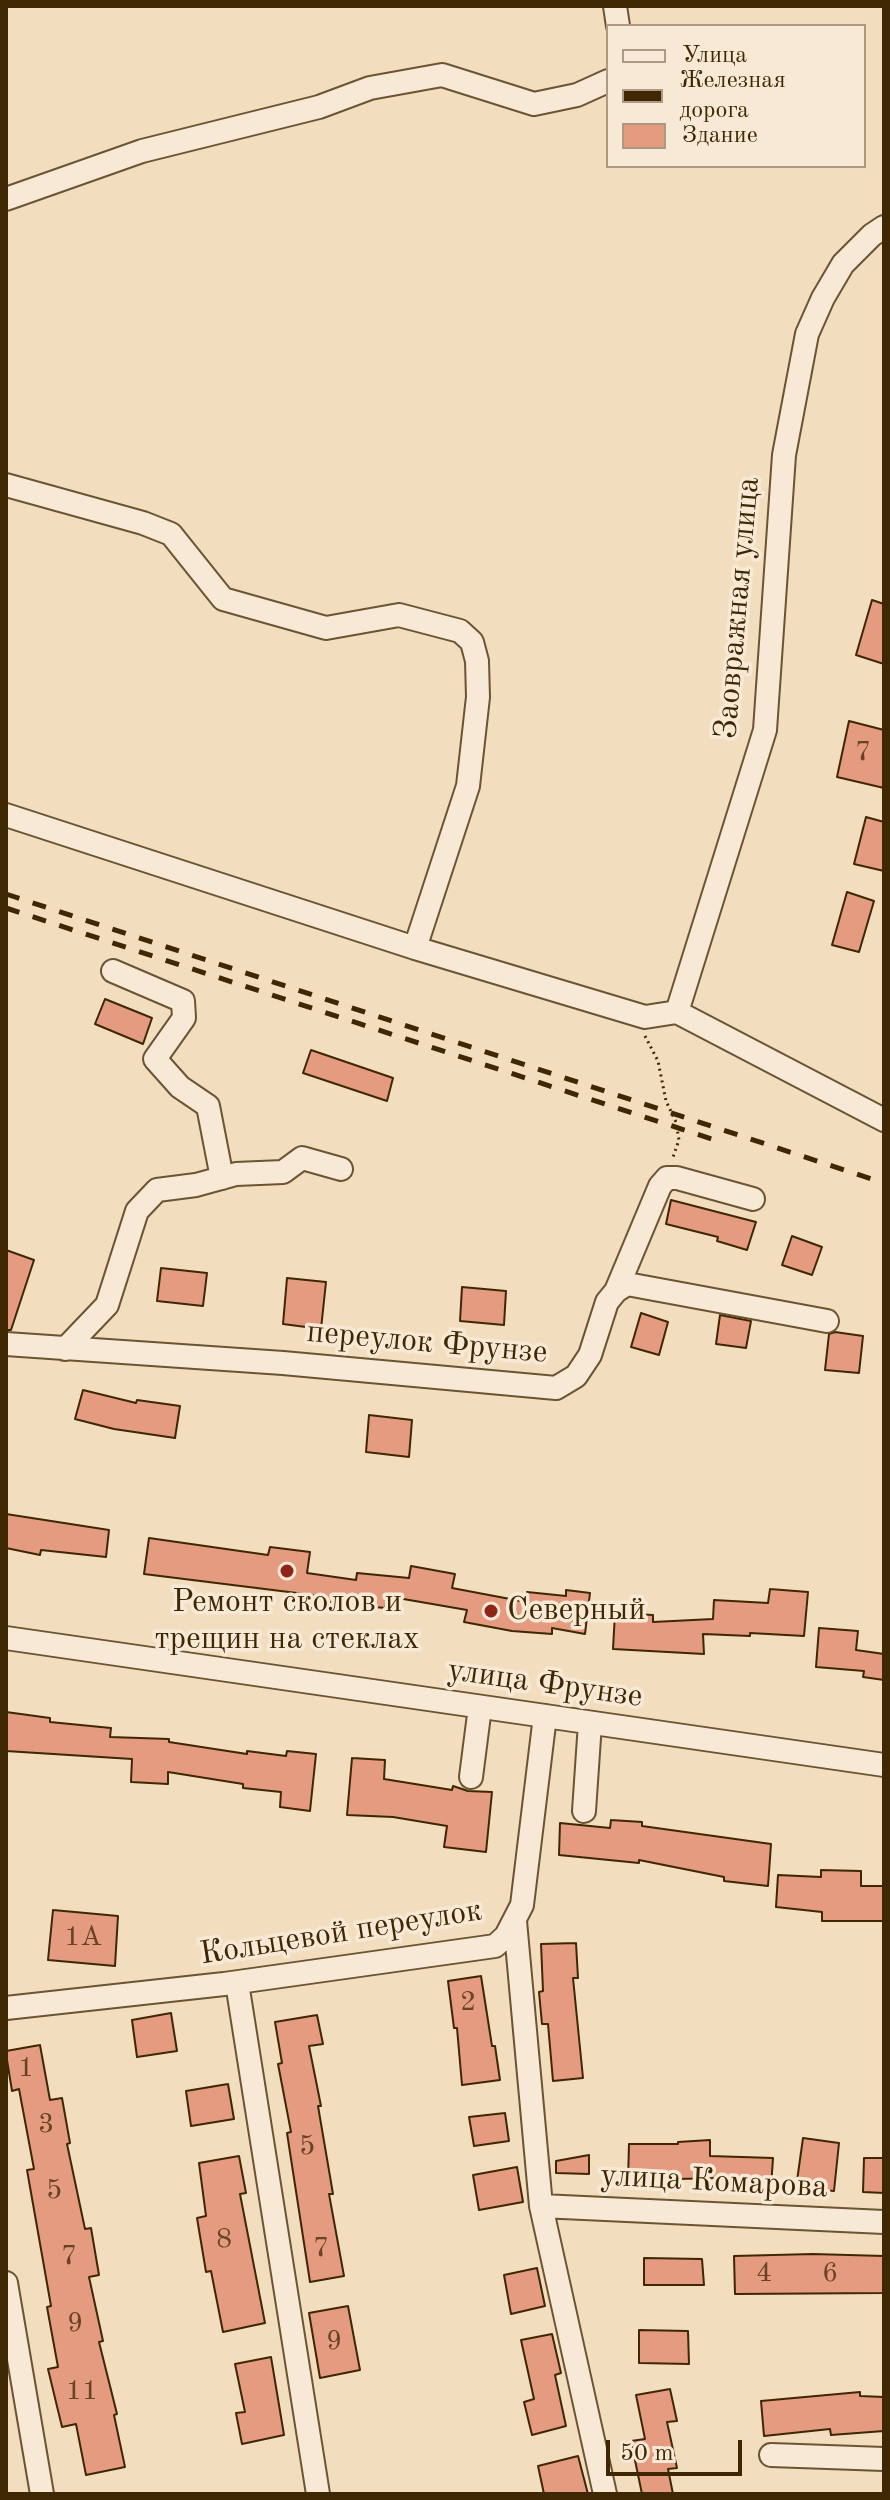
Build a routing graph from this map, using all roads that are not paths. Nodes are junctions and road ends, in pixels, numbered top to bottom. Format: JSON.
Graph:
{"nodes":[{"id":1,"x":606,"y":82,"type":"edge"},
{"id":2,"x":6,"y":199,"type":"edge"},
{"id":3,"x":884,"y":227,"type":"edge"},
{"id":4,"x":6,"y":485,"type":"edge"},
{"id":5,"x":6,"y":815,"type":"edge"},
{"id":6,"x":415,"y":948,"type":"junction"},
{"id":7,"x":113,"y":971,"type":"dead end"},
{"id":8,"x":677,"y":1012,"type":"junction"},
{"id":9,"x":884,"y":1120,"type":"edge"},
{"id":10,"x":341,"y":1169,"type":"dead end"},
{"id":11,"x":222,"y":1178,"type":"junction"},
{"id":12,"x":753,"y":1199,"type":"dead end"},
{"id":13,"x":616,"y":1291,"type":"junction"},
{"id":14,"x":827,"y":1321,"type":"dead end"},
{"id":15,"x":6,"y":1344,"type":"edge"},
{"id":16,"x":65,"y":1349,"type":"junction"},
{"id":17,"x":6,"y":1638,"type":"edge"},
{"id":18,"x":480,"y":1707,"type":"junction"},
{"id":19,"x":545,"y":1716,"type":"junction"},
{"id":20,"x":590,"y":1723,"type":"junction"},
{"id":21,"x":884,"y":1765,"type":"edge"},
{"id":22,"x":471,"y":1777,"type":"dead end"},
{"id":23,"x":584,"y":1811,"type":"dead end"},
{"id":24,"x":515,"y":1921,"type":"junction"},
{"id":25,"x":237,"y":1983,"type":"junction"},
{"id":26,"x":6,"y":2008,"type":"edge"},
{"id":27,"x":541,"y":2206,"type":"junction"},
{"id":28,"x":884,"y":2222,"type":"edge"},
{"id":29,"x":6,"y":2283,"type":"edge"},
{"id":30,"x":771,"y":2455,"type":"dead end"},
{"id":31,"x":884,"y":2459,"type":"edge"},
{"id":32,"x":42,"y":2494,"type":"edge"},
{"id":33,"x":318,"y":2494,"type":"edge"},
{"id":34,"x":605,"y":2494,"type":"edge"}],
"edges":[{"from":1,"to":2,"type":"street"},
{"from":3,"to":8,"type":"street","name":"Заовражная улица"},
{"from":4,"to":6,"type":"street"},
{"from":5,"to":6,"type":"street"},
{"from":6,"to":8,"type":"street"},
{"from":7,"to":11,"type":"street"},
{"from":8,"to":9,"type":"street"},
{"from":10,"to":11,"type":"street"},
{"from":11,"to":16,"type":"street"},
{"from":12,"to":13,"type":"street","name":"переулок Фрунзе"},
{"from":13,"to":14,"type":"street"},
{"from":13,"to":16,"type":"street","name":"переулок Фрунзе"},
{"from":15,"to":16,"type":"street","name":"переулок Фрунзе"},
{"from":17,"to":18,"type":"street","name":"улица Фрунзе"},
{"from":18,"to":19,"type":"street","name":"улица Фрунзе"},
{"from":18,"to":22,"type":"street"},
{"from":19,"to":20,"type":"street","name":"улица Фрунзе"},
{"from":19,"to":24,"type":"street","name":"Кольцевой переулок"},
{"from":20,"to":21,"type":"street","name":"улица Фрунзе"},
{"from":20,"to":23,"type":"street"},
{"from":24,"to":25,"type":"street","name":"Кольцевой переулок"},
{"from":24,"to":27,"type":"street"},
{"from":25,"to":26,"type":"street","name":"Кольцевой переулок"},
{"from":25,"to":33,"type":"street"},
{"from":27,"to":28,"type":"street","name":"улица Комарова"},
{"from":27,"to":34,"type":"street"},
{"from":29,"to":32,"type":"street"},
{"from":30,"to":31,"type":"street"}]}
